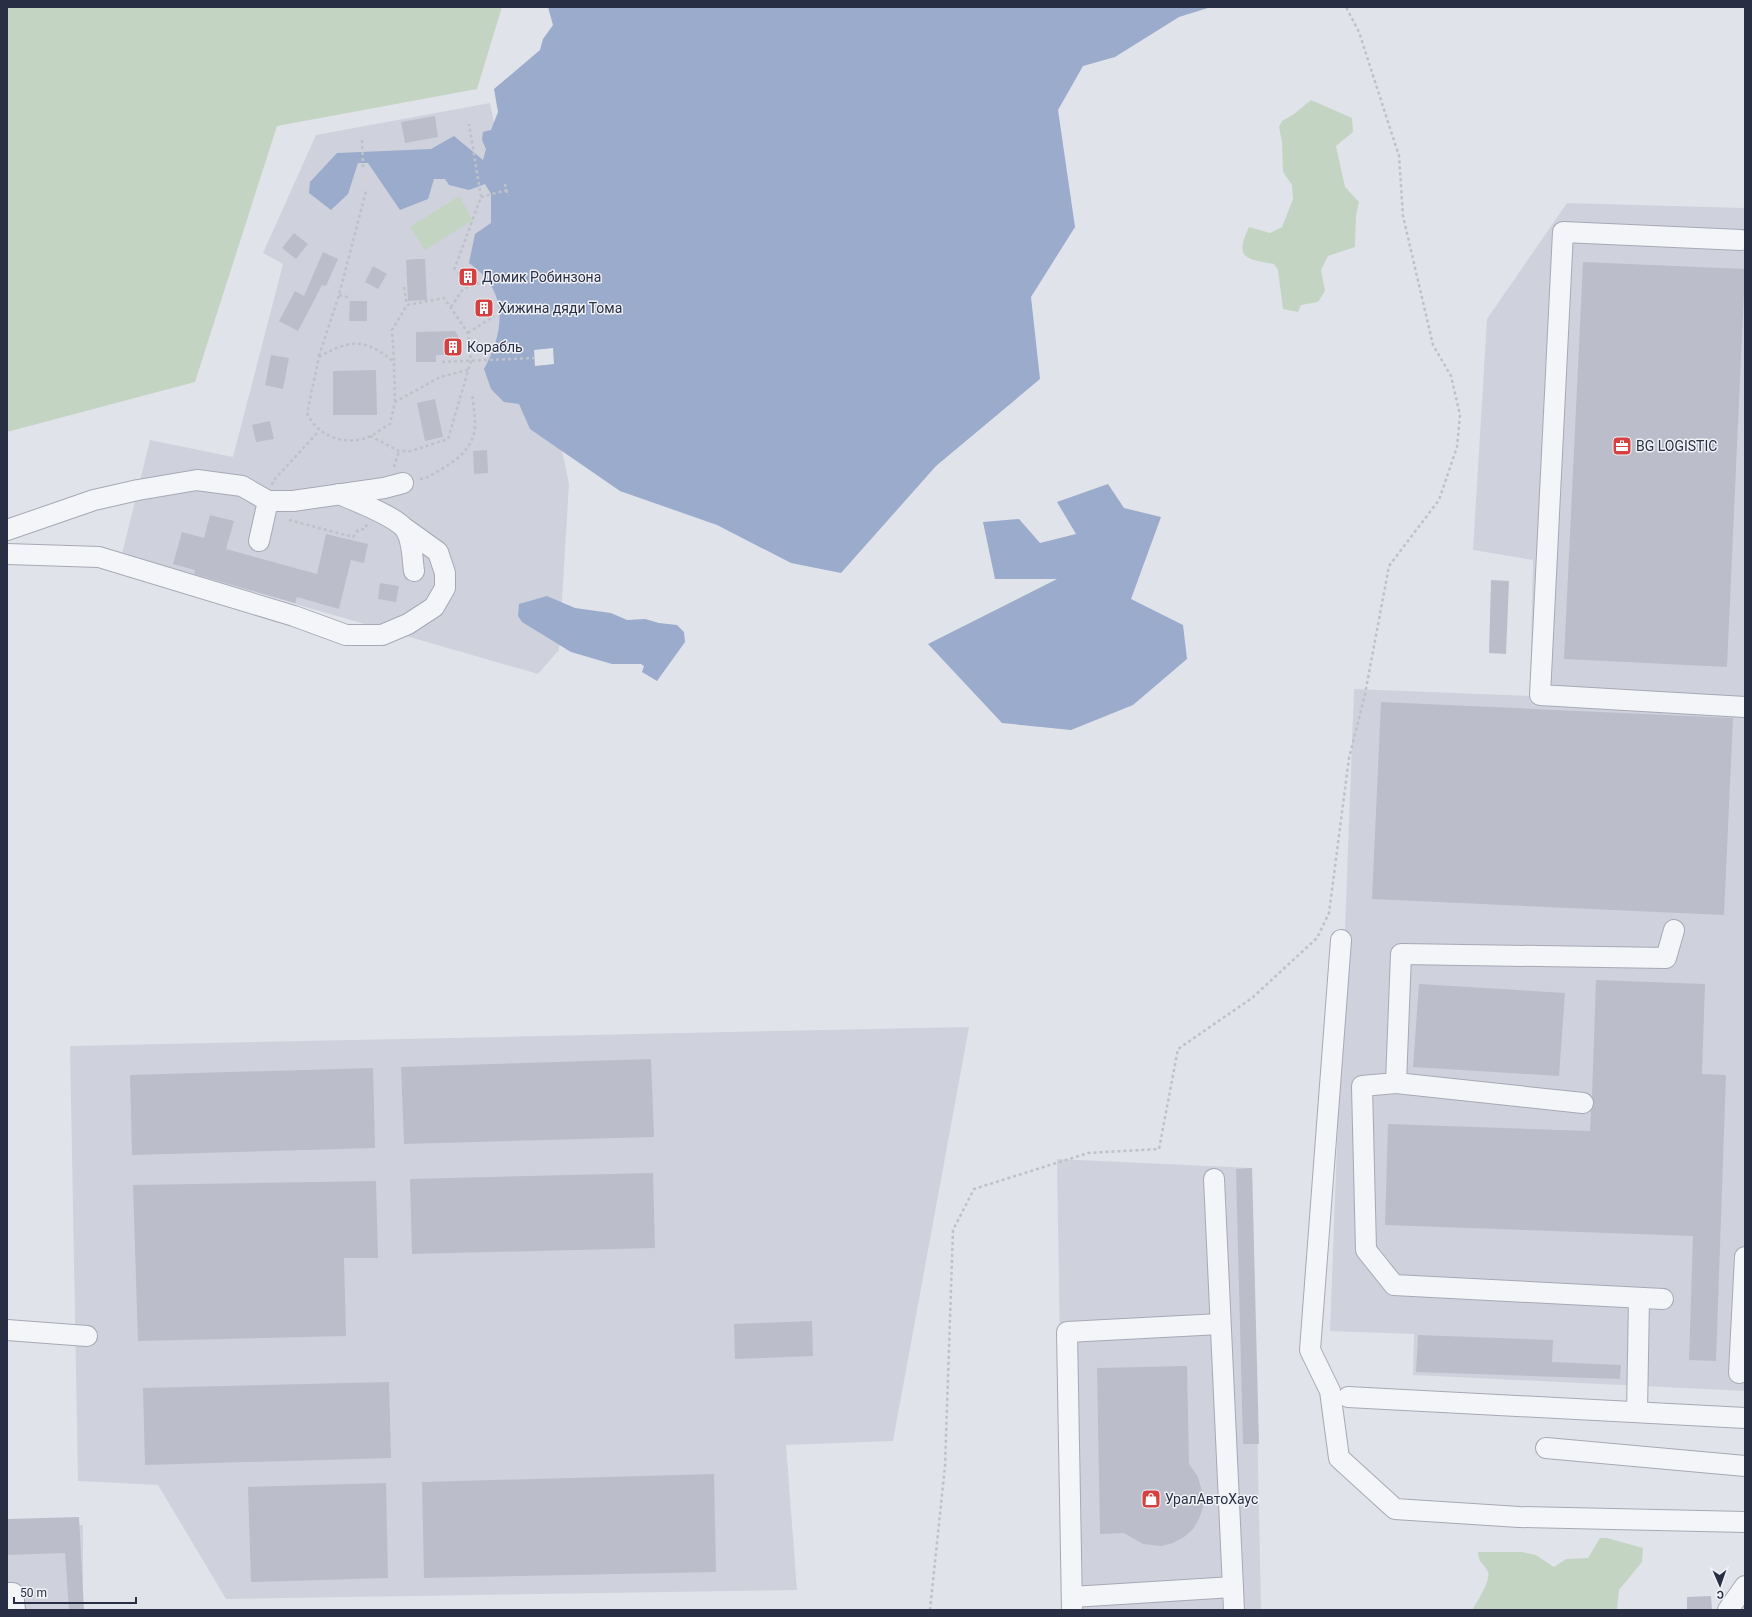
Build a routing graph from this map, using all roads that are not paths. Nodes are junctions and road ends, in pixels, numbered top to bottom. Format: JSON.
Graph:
{"nodes":[{"id":1,"x":1741,"y":240,"type":"dead end"},
{"id":2,"x":403,"y":483,"type":"road end"},
{"id":3,"x":339,"y":494,"type":"junction"},
{"id":4,"x":268,"y":501,"type":"junction"},
{"id":5,"x":406,"y":529,"type":"junction"},
{"id":6,"x":7,"y":530,"type":"edge"},
{"id":7,"x":259,"y":541,"type":"dead end"},
{"id":8,"x":7,"y":554,"type":"edge"},
{"id":9,"x":414,"y":571,"type":"dead end"},
{"id":10,"x":1745,"y":707,"type":"edge"},
{"id":11,"x":1674,"y":930,"type":"dead end"},
{"id":12,"x":1341,"y":940,"type":"dead end"},
{"id":13,"x":1396,"y":1083,"type":"junction"},
{"id":14,"x":1583,"y":1103,"type":"dead end"},
{"id":15,"x":1214,"y":1179,"type":"dead end"},
{"id":16,"x":1745,"y":1257,"type":"edge"},
{"id":17,"x":1639,"y":1298,"type":"junction"},
{"id":18,"x":1663,"y":1299,"type":"dead end"},
{"id":19,"x":1220,"y":1324,"type":"junction"},
{"id":20,"x":7,"y":1330,"type":"edge"},
{"id":21,"x":87,"y":1336,"type":"dead end"},
{"id":22,"x":1739,"y":1373,"type":"dead end"},
{"id":23,"x":1348,"y":1397,"type":"dead end"},
{"id":24,"x":1637,"y":1412,"type":"junction"},
{"id":25,"x":1745,"y":1418,"type":"edge"},
{"id":26,"x":1546,"y":1448,"type":"dead end"},
{"id":27,"x":1745,"y":1466,"type":"edge"},
{"id":28,"x":1745,"y":1522,"type":"edge"},
{"id":29,"x":1745,"y":1586,"type":"edge"},
{"id":30,"x":1233,"y":1587,"type":"junction"},
{"id":31,"x":7,"y":1593,"type":"edge"},
{"id":32,"x":1072,"y":1603,"type":"edge"},
{"id":33,"x":15,"y":1610,"type":"edge"},
{"id":34,"x":1234,"y":1610,"type":"edge"},
{"id":35,"x":1728,"y":1610,"type":"edge"}],
"edges":[{"from":1,"to":10,"type":"lane"},
{"from":2,"to":3,"type":"lane"},
{"from":3,"to":4,"type":"lane"},
{"from":3,"to":5,"type":"lane"},
{"from":4,"to":6,"type":"lane"},
{"from":4,"to":7,"type":"lane"},
{"from":5,"to":8,"type":"lane"},
{"from":5,"to":9,"type":"lane"},
{"from":11,"to":13,"type":"lane"},
{"from":12,"to":28,"type":"lane"},
{"from":13,"to":14,"type":"lane"},
{"from":13,"to":17,"type":"lane"},
{"from":15,"to":19,"type":"lane"},
{"from":16,"to":22,"type":"lane"},
{"from":17,"to":18,"type":"lane"},
{"from":17,"to":24,"type":"lane"},
{"from":19,"to":30,"type":"lane"},
{"from":19,"to":32,"type":"lane"},
{"from":20,"to":21,"type":"lane"},
{"from":23,"to":24,"type":"lane"},
{"from":24,"to":25,"type":"lane"},
{"from":26,"to":27,"type":"lane"},
{"from":29,"to":35,"type":"lane"},
{"from":30,"to":32,"type":"lane"},
{"from":30,"to":34,"type":"lane"},
{"from":31,"to":33,"type":"lane"}]}
